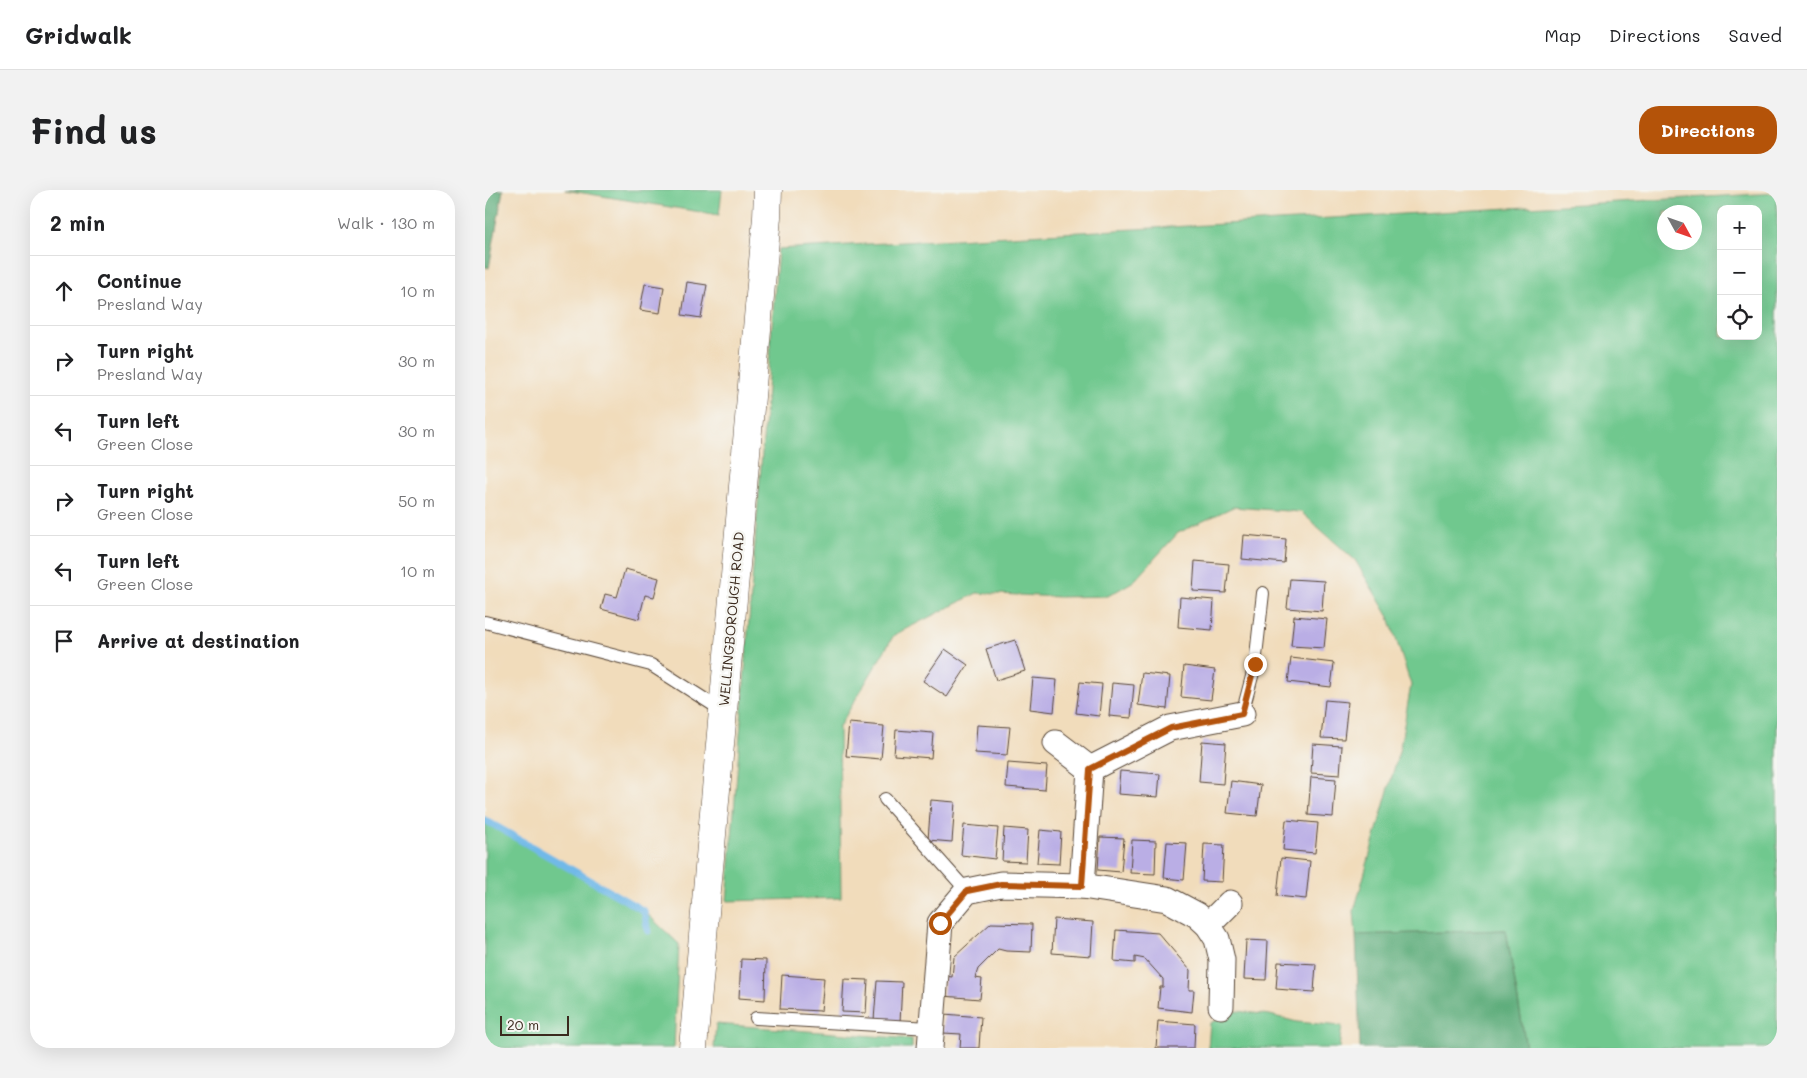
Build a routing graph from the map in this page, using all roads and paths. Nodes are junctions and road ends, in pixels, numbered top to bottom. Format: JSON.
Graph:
{"nodes":[{"id":1,"x":768,"y":190,"type":"edge"},
{"id":2,"x":1263,"y":593,"type":"dead end"},
{"id":3,"x":485,"y":622,"type":"edge"},
{"id":4,"x":723,"y":711,"type":"junction"},
{"id":5,"x":1242,"y":714,"type":"joint"},
{"id":6,"x":1056,"y":743,"type":"dead end"},
{"id":7,"x":1090,"y":769,"type":"junction"},
{"id":8,"x":885,"y":799,"type":"dead end"},
{"id":9,"x":1082,"y":886,"type":"junction"},
{"id":10,"x":967,"y":891,"type":"junction"},
{"id":11,"x":1230,"y":903,"type":"dead end"},
{"id":12,"x":1208,"y":925,"type":"junction"},
{"id":13,"x":1221,"y":1006,"type":"dead end"},
{"id":14,"x":756,"y":1018,"type":"dead end"},
{"id":15,"x":930,"y":1038,"type":"edge"},
{"id":16,"x":693,"y":1048,"type":"edge"}],
"edges":[{"from":1,"to":4,"type":"main road","name":"WELLINGBOROUGH ROAD"},
{"from":2,"to":5,"type":"lane"},
{"from":3,"to":4,"type":"lane"},
{"from":4,"to":16,"type":"main road","name":"WELLINGBOROUGH ROAD"},
{"from":5,"to":7,"type":"street"},
{"from":6,"to":7,"type":"street"},
{"from":7,"to":9,"type":"street"},
{"from":8,"to":10,"type":"lane"},
{"from":9,"to":10,"type":"street"},
{"from":9,"to":12,"type":"street"},
{"from":10,"to":15,"type":"street"},
{"from":11,"to":12,"type":"street"},
{"from":12,"to":13,"type":"street"},
{"from":14,"to":15,"type":"lane"}]}
